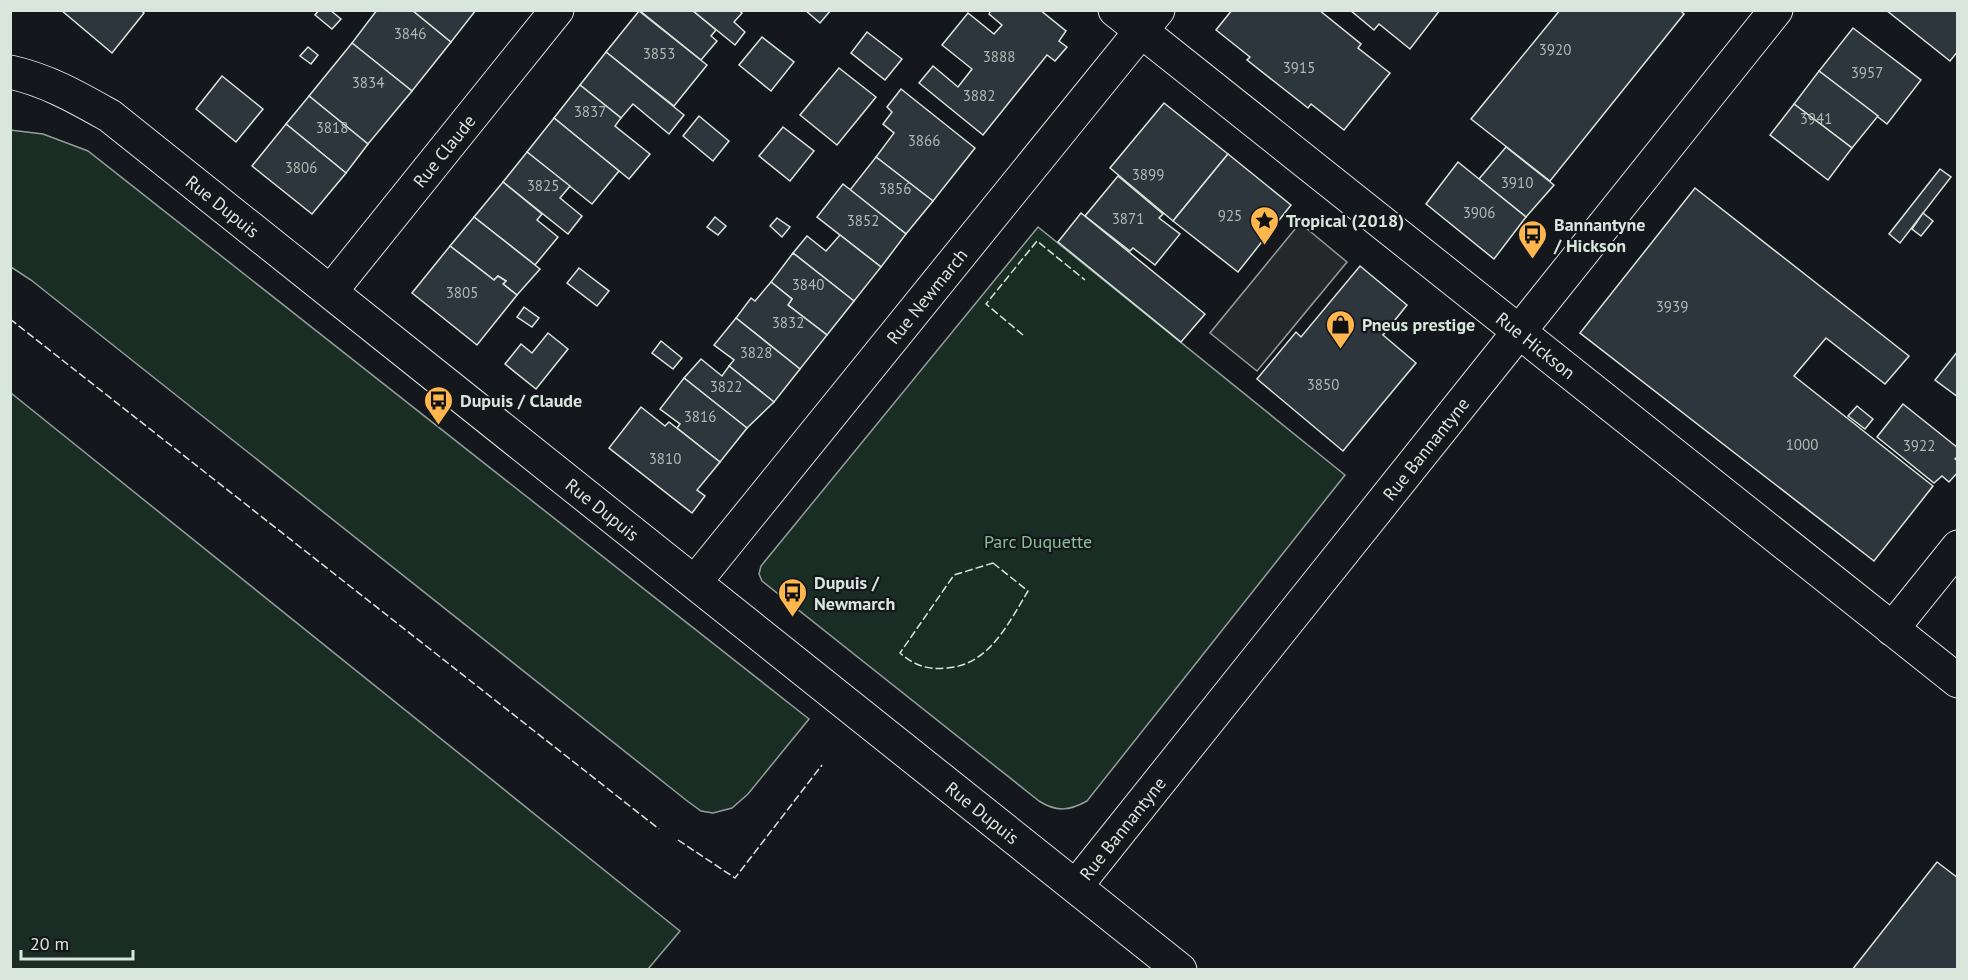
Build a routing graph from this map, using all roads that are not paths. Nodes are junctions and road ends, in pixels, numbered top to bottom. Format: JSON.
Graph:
{"nodes":[{"id":1,"x":557,"y":10,"type":"edge"},
{"id":2,"x":1115,"y":10,"type":"edge"},
{"id":3,"x":1776,"y":10,"type":"edge"},
{"id":4,"x":1149,"y":21,"type":"edge"},
{"id":5,"x":10,"y":72,"type":"edge"},
{"id":6,"x":331,"y":291,"type":"junction"},
{"id":7,"x":1518,"y":332,"type":"junction"},
{"id":8,"x":1958,"y":547,"type":"edge"},
{"id":9,"x":695,"y":582,"type":"junction"},
{"id":10,"x":1892,"y":629,"type":"junction"},
{"id":11,"x":1958,"y":681,"type":"edge"},
{"id":12,"x":1076,"y":886,"type":"junction"},
{"id":13,"x":1180,"y":969,"type":"edge"}],
"edges":[{"from":1,"to":6,"type":"street","name":"Rue Claude"},
{"from":2,"to":4,"type":"street","name":"Rue Hickson"},
{"from":3,"to":7,"type":"street","name":"Rue Bannantyne"},
{"from":4,"to":7,"type":"street","name":"Rue Hickson"},
{"from":4,"to":9,"type":"street","name":"Rue Newmarch"},
{"from":5,"to":6,"type":"street","name":"Rue Dupuis"},
{"from":6,"to":9,"type":"street","name":"Rue Dupuis"},
{"from":7,"to":10,"type":"street","name":"Rue Hickson"},
{"from":7,"to":12,"type":"street","name":"Rue Bannantyne"},
{"from":8,"to":10,"type":"street"},
{"from":9,"to":12,"type":"street","name":"Rue Dupuis"},
{"from":10,"to":11,"type":"street","name":"Rue Hickson"},
{"from":12,"to":13,"type":"street","name":"Rue Dupuis"}]}
